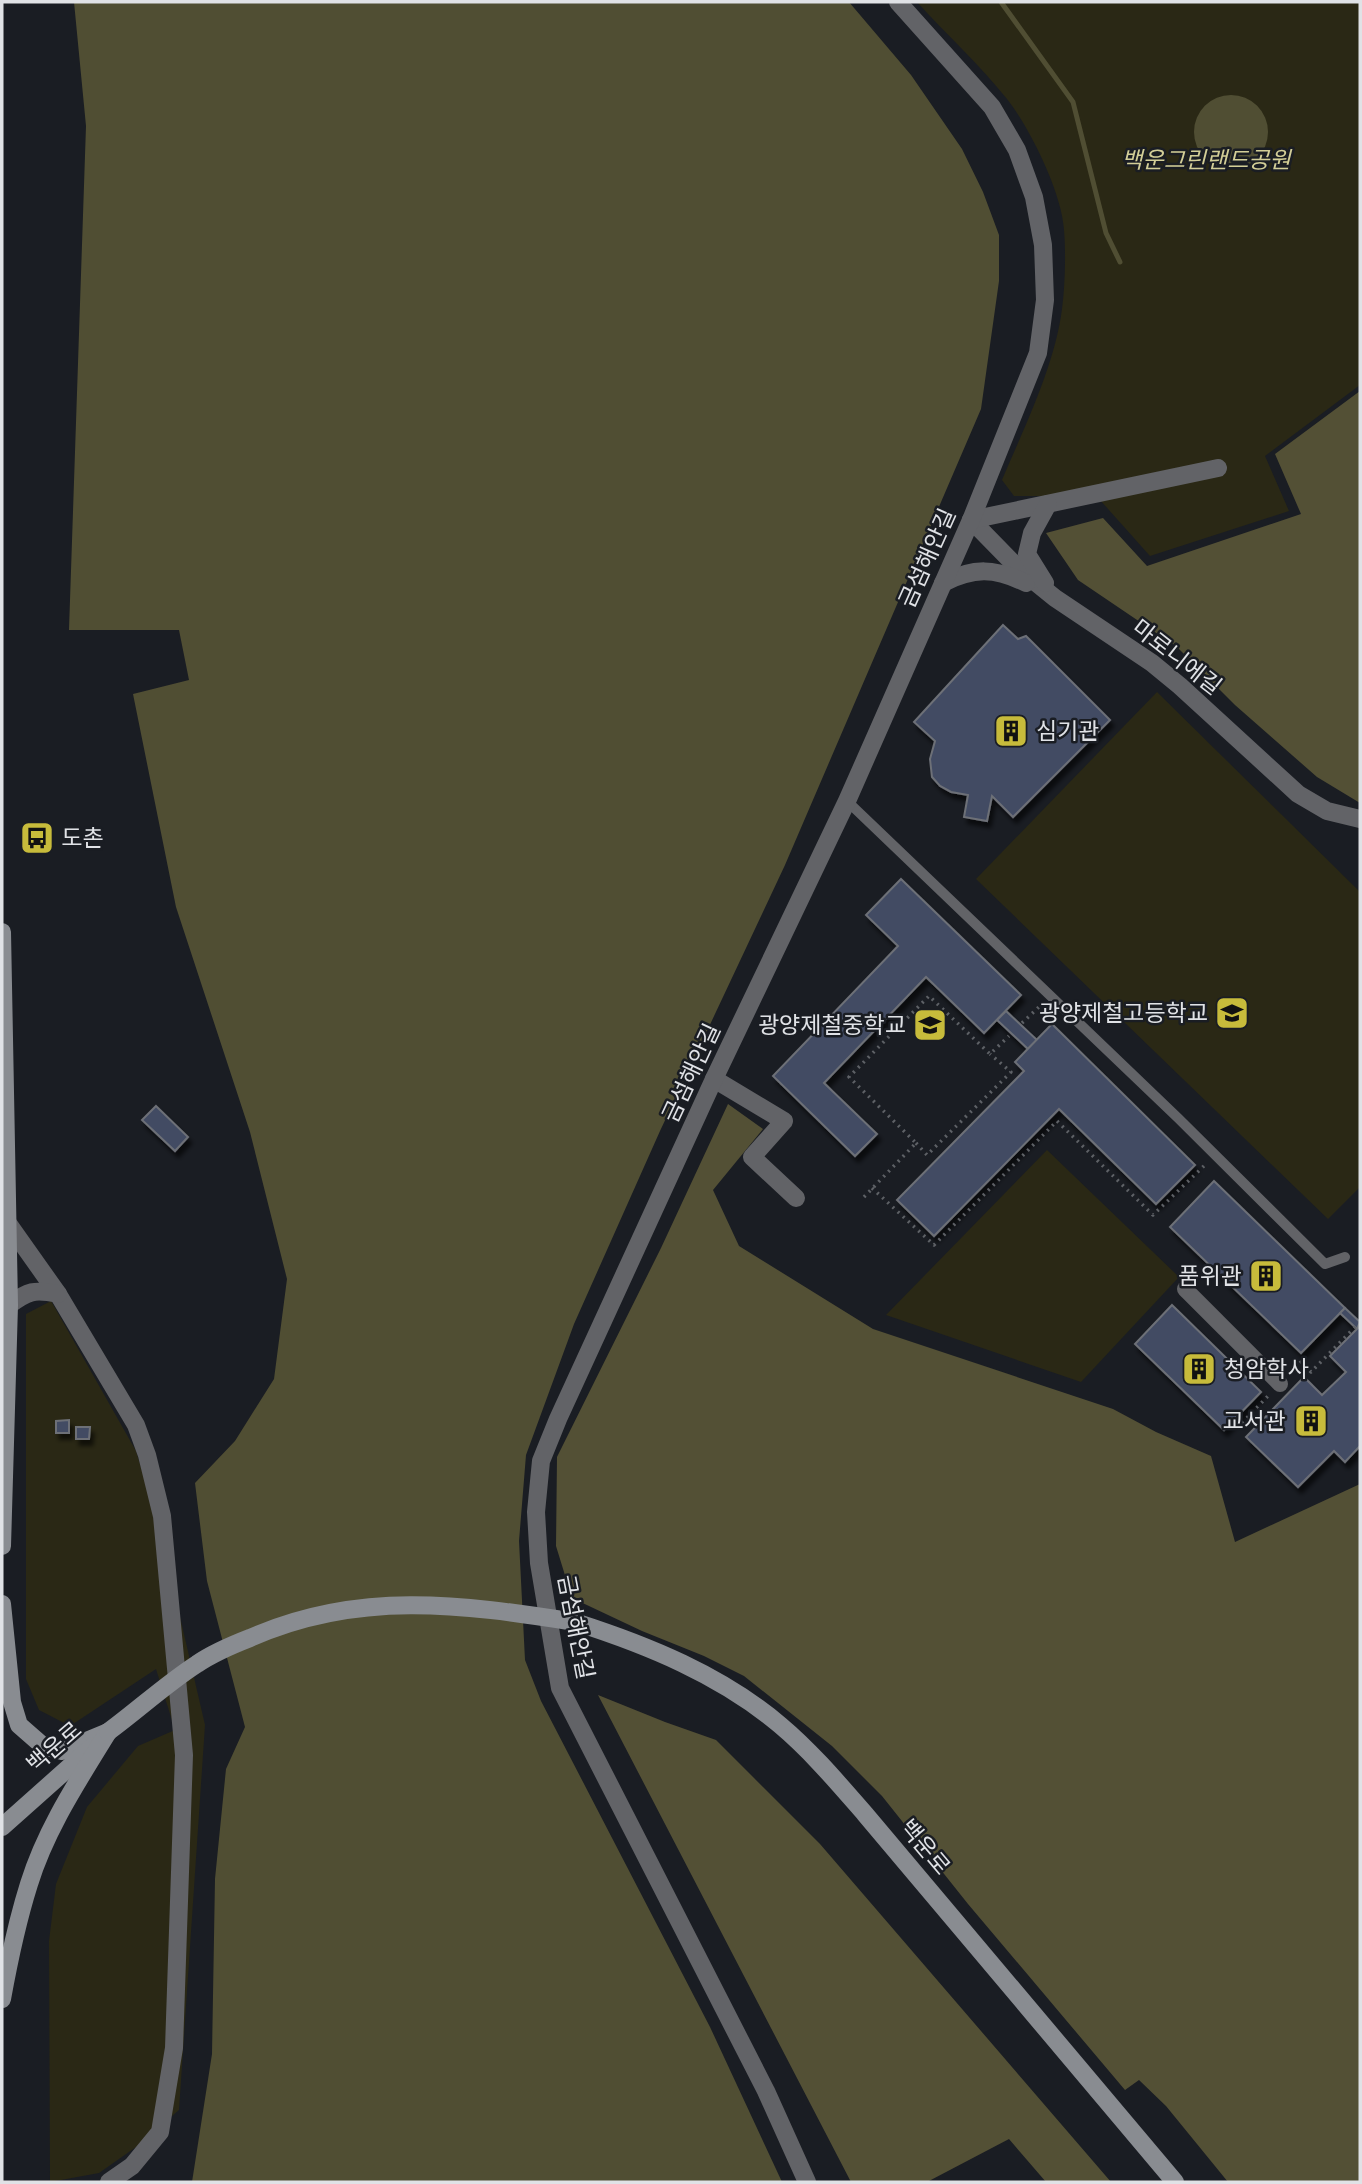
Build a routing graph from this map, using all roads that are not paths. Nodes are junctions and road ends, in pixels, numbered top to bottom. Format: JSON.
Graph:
{"nodes":[{"id":1,"x":898,"y":2,"type":"edge"},
{"id":2,"x":1218,"y":468,"type":"dead end"},
{"id":3,"x":1048,"y":504,"type":"junction"},
{"id":4,"x":971,"y":520,"type":"junction"},
{"id":5,"x":943,"y":583,"type":"junction"},
{"id":6,"x":1055,"y":598,"type":"junction"},
{"id":7,"x":847,"y":801,"type":"junction"},
{"id":8,"x":1360,"y":819,"type":"edge"},
{"id":9,"x":2,"y":932,"type":"edge"},
{"id":10,"x":714,"y":1079,"type":"junction"},
{"id":11,"x":796,"y":1198,"type":"dead end"},
{"id":12,"x":7,"y":1222,"type":"junction"},
{"id":13,"x":1345,"y":1257,"type":"dead end"},
{"id":14,"x":1185,"y":1289,"type":"dead end"},
{"id":15,"x":58,"y":1294,"type":"junction"},
{"id":16,"x":9,"y":1305,"type":"junction"},
{"id":17,"x":1280,"y":1384,"type":"road end"},
{"id":18,"x":2,"y":1546,"type":"edge"},
{"id":19,"x":2,"y":1604,"type":"edge"},
{"id":20,"x":108,"y":1732,"type":"junction"},
{"id":21,"x":2,"y":1827,"type":"edge"},
{"id":22,"x":2,"y":1999,"type":"edge"},
{"id":23,"x":109,"y":2182,"type":"edge"},
{"id":24,"x":807,"y":2182,"type":"edge"},
{"id":25,"x":1175,"y":2182,"type":"edge"}],
"edges":[{"from":1,"to":4,"type":"street","name":"금섬해안길"},
{"from":2,"to":3,"type":"street"},
{"from":3,"to":4,"type":"street"},
{"from":3,"to":6,"type":"street"},
{"from":4,"to":5,"type":"street","name":"금섬해안길"},
{"from":4,"to":6,"type":"street","name":"마로니에길"},
{"from":5,"to":6,"type":"street"},
{"from":5,"to":7,"type":"street","name":"금섬해안길"},
{"from":6,"to":8,"type":"street","name":"마로니에길"},
{"from":7,"to":10,"type":"street","name":"금섬해안길"},
{"from":7,"to":13,"type":"lane"},
{"from":9,"to":12,"type":"main road"},
{"from":10,"to":11,"type":"street"},
{"from":10,"to":24,"type":"street","name":"금섬해안길"},
{"from":12,"to":15,"type":"street"},
{"from":12,"to":16,"type":"main road"},
{"from":14,"to":17,"type":"street"},
{"from":15,"to":16,"type":"street"},
{"from":15,"to":23,"type":"street"},
{"from":16,"to":18,"type":"main road"},
{"from":19,"to":20,"type":"main road"},
{"from":20,"to":21,"type":"main road","name":"백운로"},
{"from":20,"to":22,"type":"main road"},
{"from":20,"to":25,"type":"main road","name":"백운로","bridge":true}]}
